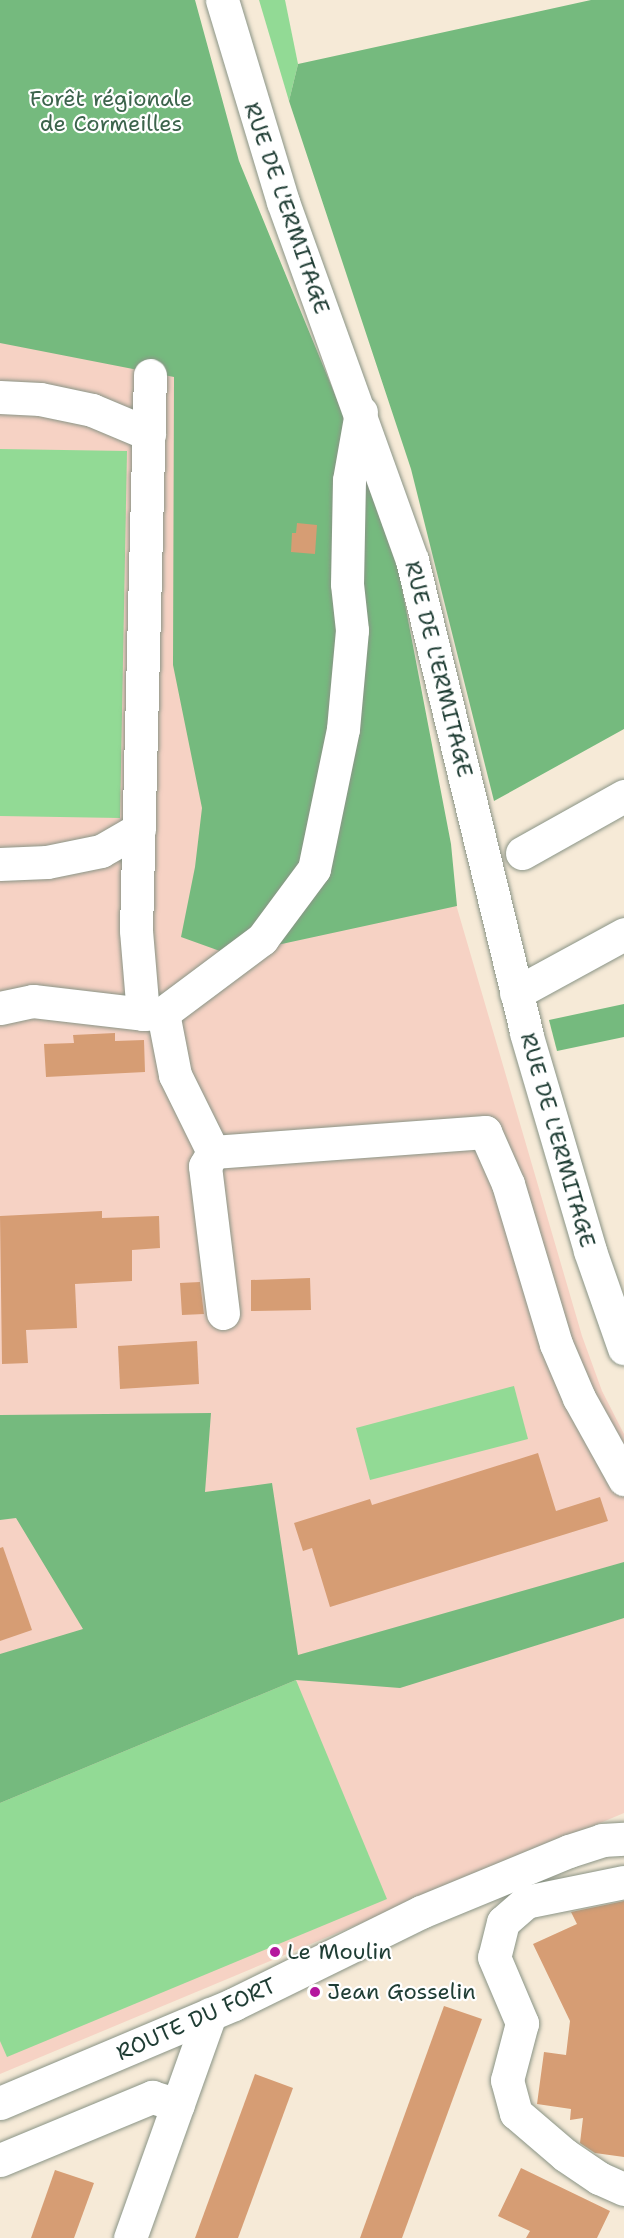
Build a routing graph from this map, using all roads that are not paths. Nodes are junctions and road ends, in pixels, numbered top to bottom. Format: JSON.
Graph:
{"nodes":[{"id":1,"x":222,"y":0,"type":"edge"},
{"id":2,"x":150,"y":375,"type":"dead end"},
{"id":3,"x":0,"y":397,"type":"edge"},
{"id":4,"x":361,"y":412,"type":"junction"},
{"id":5,"x":149,"y":434,"type":"junction"},
{"id":6,"x":624,"y":796,"type":"edge"},
{"id":7,"x":139,"y":829,"type":"junction"},
{"id":8,"x":522,"y":853,"type":"dead end"},
{"id":9,"x":0,"y":864,"type":"edge"},
{"id":10,"x":624,"y":934,"type":"edge"},
{"id":11,"x":516,"y":993,"type":"junction"},
{"id":12,"x":0,"y":1008,"type":"edge"},
{"id":13,"x":153,"y":1014,"type":"junction"},
{"id":14,"x":213,"y":1152,"type":"junction"},
{"id":15,"x":223,"y":1313,"type":"dead end"},
{"id":16,"x":624,"y":1348,"type":"edge"},
{"id":17,"x":624,"y":1479,"type":"edge"},
{"id":18,"x":624,"y":1839,"type":"edge"},
{"id":19,"x":624,"y":1882,"type":"edge"},
{"id":20,"x":210,"y":2014,"type":"junction"},
{"id":21,"x":0,"y":2103,"type":"edge"},
{"id":22,"x":178,"y":2105,"type":"junction"},
{"id":23,"x":0,"y":2160,"type":"edge"},
{"id":24,"x":624,"y":2189,"type":"edge"},
{"id":25,"x":130,"y":2238,"type":"edge"}],
"edges":[{"from":1,"to":4,"type":"street","name":"RUE DE L'ERMITAGE"},
{"from":2,"to":5,"type":"street"},
{"from":3,"to":5,"type":"street"},
{"from":4,"to":11,"type":"street","name":"RUE DE L'ERMITAGE"},
{"from":4,"to":13,"type":"street"},
{"from":5,"to":7,"type":"street"},
{"from":6,"to":8,"type":"street"},
{"from":7,"to":9,"type":"street"},
{"from":7,"to":13,"type":"street"},
{"from":10,"to":11,"type":"street"},
{"from":11,"to":16,"type":"street","name":"RUE DE L'ERMITAGE"},
{"from":12,"to":13,"type":"street"},
{"from":13,"to":14,"type":"street"},
{"from":14,"to":15,"type":"street"},
{"from":14,"to":17,"type":"street"},
{"from":18,"to":20,"type":"street","name":"ROUTE DU FORT"},
{"from":19,"to":24,"type":"street"},
{"from":20,"to":21,"type":"street","name":"ROUTE DU FORT"},
{"from":20,"to":22,"type":"street"},
{"from":22,"to":23,"type":"street"},
{"from":22,"to":25,"type":"street"}]}
